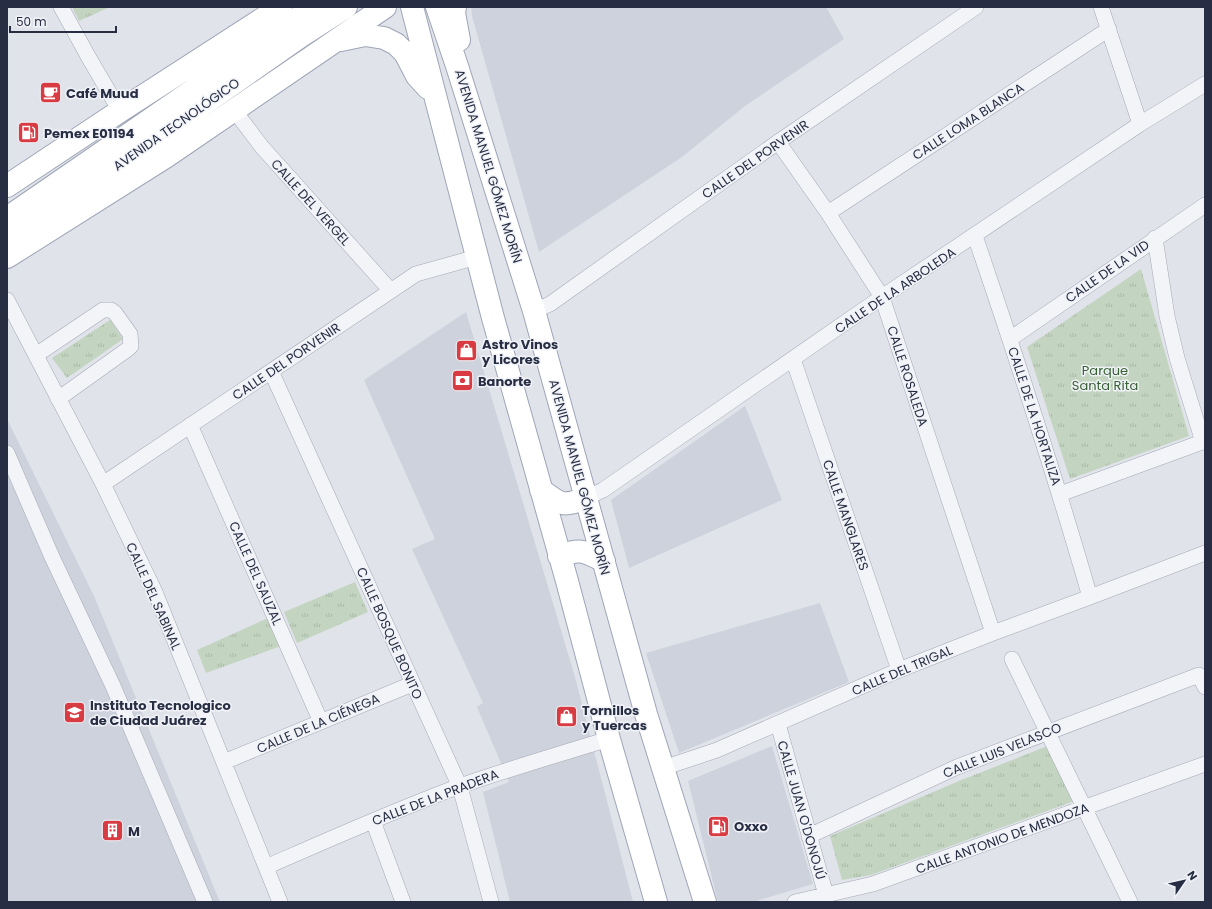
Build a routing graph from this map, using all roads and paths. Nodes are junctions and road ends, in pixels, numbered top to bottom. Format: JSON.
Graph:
{"nodes":[{"id":1,"x":61,"y":7,"type":"edge"},
{"id":2,"x":281,"y":7,"type":"edge"},
{"id":3,"x":314,"y":7,"type":"edge"},
{"id":4,"x":346,"y":7,"type":"edge"},
{"id":5,"x":385,"y":7,"type":"edge"},
{"id":6,"x":412,"y":7,"type":"edge"},
{"id":7,"x":437,"y":7,"type":"edge"},
{"id":8,"x":455,"y":7,"type":"edge"},
{"id":9,"x":976,"y":7,"type":"edge"},
{"id":10,"x":1101,"y":7,"type":"edge"},
{"id":11,"x":1109,"y":29,"type":"junction"},
{"id":12,"x":338,"y":40,"type":"junction"},
{"id":13,"x":458,"y":66,"type":"junction"},
{"id":14,"x":1205,"y":84,"type":"edge"},
{"id":15,"x":435,"y":96,"type":"junction"},
{"id":16,"x":234,"y":110,"type":"junction"},
{"id":17,"x":120,"y":111,"type":"junction"},
{"id":18,"x":1140,"y":124,"type":"junction"},
{"id":19,"x":778,"y":142,"type":"junction"},
{"id":20,"x":7,"y":186,"type":"edge"},
{"id":21,"x":1205,"y":204,"type":"edge"},
{"id":22,"x":828,"y":213,"type":"junction"},
{"id":23,"x":7,"y":218,"type":"edge"},
{"id":24,"x":975,"y":236,"type":"junction"},
{"id":25,"x":1155,"y":238,"type":"junction"},
{"id":26,"x":8,"y":246,"type":"edge"},
{"id":27,"x":477,"y":256,"type":"junction"},
{"id":28,"x":391,"y":291,"type":"junction"},
{"id":29,"x":882,"y":297,"type":"junction"},
{"id":30,"x":7,"y":300,"type":"edge"},
{"id":31,"x":534,"y":311,"type":"junction"},
{"id":32,"x":1010,"y":339,"type":"junction"},
{"id":33,"x":36,"y":355,"type":"junction"},
{"id":34,"x":793,"y":359,"type":"junction"},
{"id":35,"x":271,"y":371,"type":"junction"},
{"id":36,"x":58,"y":399,"type":"junction"},
{"id":37,"x":190,"y":425,"type":"junction"},
{"id":38,"x":1204,"y":442,"type":"edge"},
{"id":39,"x":7,"y":453,"type":"edge"},
{"id":40,"x":103,"y":484,"type":"junction"},
{"id":41,"x":541,"y":490,"type":"junction"},
{"id":42,"x":1060,"y":494,"type":"junction"},
{"id":43,"x":586,"y":498,"type":"junction"},
{"id":44,"x":1205,"y":553,"type":"edge"},
{"id":45,"x":559,"y":556,"type":"junction"},
{"id":46,"x":604,"y":561,"type":"junction"},
{"id":47,"x":1090,"y":597,"type":"junction"},
{"id":48,"x":993,"y":633,"type":"junction"},
{"id":49,"x":1012,"y":659,"type":"dead end"},
{"id":50,"x":899,"y":670,"type":"junction"},
{"id":51,"x":1202,"y":681,"type":"edge"},
{"id":52,"x":412,"y":684,"type":"junction"},
{"id":53,"x":321,"y":722,"type":"junction"},
{"id":54,"x":778,"y":724,"type":"junction"},
{"id":55,"x":1047,"y":732,"type":"junction"},
{"id":56,"x":608,"y":739,"type":"junction"},
{"id":57,"x":224,"y":762,"type":"junction"},
{"id":58,"x":1205,"y":764,"type":"edge"},
{"id":59,"x":663,"y":768,"type":"junction"},
{"id":60,"x":460,"y":787,"type":"junction"},
{"id":61,"x":1084,"y":808,"type":"junction"},
{"id":62,"x":373,"y":821,"type":"junction"},
{"id":63,"x":809,"y":836,"type":"junction"},
{"id":64,"x":266,"y":867,"type":"junction"},
{"id":65,"x":826,"y":896,"type":"junction"},
{"id":66,"x":205,"y":902,"type":"edge"},
{"id":67,"x":280,"y":902,"type":"edge"},
{"id":68,"x":403,"y":902,"type":"edge"},
{"id":69,"x":491,"y":902,"type":"edge"},
{"id":70,"x":656,"y":902,"type":"edge"},
{"id":71,"x":705,"y":902,"type":"edge"},
{"id":72,"x":795,"y":902,"type":"edge"},
{"id":73,"x":1130,"y":902,"type":"edge"}],
"edges":[{"from":1,"to":17,"type":"street"},
{"from":2,"to":17,"type":"main road"},
{"from":3,"to":23,"type":"main road","name":"AVENIDA TECNOLÓGICO"},
{"from":4,"to":26,"type":"main road","name":"AVENIDA TECNOLÓGICO"},
{"from":5,"to":12,"type":"main road"},
{"from":6,"to":15,"type":"main road"},
{"from":7,"to":13,"type":"main road","name":"AVENIDA MANUEL GÓMEZ MORÍN"},
{"from":8,"to":13,"type":"main road"},
{"from":9,"to":19,"type":"street","name":"CALLE DEL PORVENIR"},
{"from":10,"to":11,"type":"street"},
{"from":11,"to":18,"type":"street"},
{"from":11,"to":22,"type":"street","name":"CALLE LOMA BLANCA"},
{"from":12,"to":15,"type":"main road"},
{"from":12,"to":16,"type":"main road"},
{"from":13,"to":31,"type":"main road","name":"AVENIDA MANUEL GÓMEZ MORÍN"},
{"from":14,"to":18,"type":"street","name":"CALLE DE LA ARBOLEDA"},
{"from":15,"to":27,"type":"main road"},
{"from":16,"to":26,"type":"main road"},
{"from":16,"to":28,"type":"street","name":"CALLE DEL VERGEL"},
{"from":17,"to":20,"type":"main road"},
{"from":18,"to":24,"type":"street","name":"CALLE DE LA ARBOLEDA"},
{"from":19,"to":22,"type":"street","name":"CALLE ROSALEDA"},
{"from":19,"to":31,"type":"street","name":"CALLE DEL PORVENIR"},
{"from":21,"to":25,"type":"street","name":"CALLE DE LA VID"},
{"from":22,"to":29,"type":"street","name":"CALLE ROSALEDA"},
{"from":24,"to":29,"type":"street","name":"CALLE DE LA ARBOLEDA"},
{"from":24,"to":32,"type":"street","name":"CALLE DE LA HORTALIZA"},
{"from":25,"to":32,"type":"street","name":"CALLE DE LA VID"},
{"from":25,"to":38,"type":"street"},
{"from":27,"to":28,"type":"street","name":"CALLE DEL PORVENIR"},
{"from":27,"to":41,"type":"main road"},
{"from":28,"to":35,"type":"street","name":"CALLE DEL PORVENIR"},
{"from":29,"to":34,"type":"street","name":"CALLE DE LA ARBOLEDA"},
{"from":29,"to":48,"type":"street","name":"CALLE ROSALEDA"},
{"from":30,"to":33,"type":"street","name":"CALLE DEL SABINAL"},
{"from":31,"to":43,"type":"main road","name":"AVENIDA MANUEL GÓMEZ MORÍN"},
{"from":32,"to":42,"type":"street","name":"CALLE DE LA HORTALIZA"},
{"from":33,"to":36,"type":"street","name":"CALLE DEL SABINAL"},
{"from":33,"to":36,"type":"street"},
{"from":34,"to":43,"type":"street","name":"CALLE DE LA ARBOLEDA"},
{"from":34,"to":50,"type":"street","name":"CALLE MANGLARES"},
{"from":35,"to":37,"type":"street","name":"CALLE DEL PORVENIR"},
{"from":35,"to":52,"type":"street","name":"CALLE BOSQUE BONITO"},
{"from":36,"to":40,"type":"street","name":"CALLE DEL SABINAL"},
{"from":37,"to":40,"type":"street","name":"CALLE DEL PORVENIR"},
{"from":37,"to":53,"type":"street","name":"CALLE DEL SAUZAL"},
{"from":38,"to":42,"type":"street"},
{"from":39,"to":66,"type":"street"},
{"from":40,"to":57,"type":"street","name":"CALLE DEL SABINAL"},
{"from":41,"to":43,"type":"main road"},
{"from":41,"to":45,"type":"main road"},
{"from":42,"to":47,"type":"street","name":"CALLE DE LA HORTALIZA"},
{"from":43,"to":46,"type":"main road","name":"AVENIDA MANUEL GÓMEZ MORÍN"},
{"from":44,"to":47,"type":"street","name":"CALLE DEL TRIGAL"},
{"from":45,"to":46,"type":"main road"},
{"from":45,"to":56,"type":"main road"},
{"from":46,"to":59,"type":"main road","name":"AVENIDA MANUEL GÓMEZ MORÍN"},
{"from":47,"to":48,"type":"street","name":"CALLE DEL TRIGAL"},
{"from":48,"to":50,"type":"street","name":"CALLE DEL TRIGAL"},
{"from":49,"to":55,"type":"street"},
{"from":50,"to":54,"type":"street","name":"CALLE DEL TRIGAL"},
{"from":51,"to":55,"type":"street","name":"CALLE LUIS VELASCO"},
{"from":52,"to":53,"type":"street","name":"CALLE DE LA CIÉNEGA"},
{"from":52,"to":60,"type":"street","name":"CALLE BOSQUE BONITO"},
{"from":53,"to":57,"type":"street","name":"CALLE DE LA CIÉNEGA"},
{"from":54,"to":59,"type":"street","name":"CALLE DEL TRIGAL"},
{"from":54,"to":63,"type":"street","name":"CALLE JUAN O'DONOJÚ"},
{"from":55,"to":61,"type":"street"},
{"from":55,"to":63,"type":"street","name":"CALLE LUIS VELASCO"},
{"from":56,"to":60,"type":"street","name":"CALLE DE LA PRADERA"},
{"from":56,"to":70,"type":"main road"},
{"from":57,"to":64,"type":"street","name":"CALLE DEL SABINAL"},
{"from":58,"to":61,"type":"street","name":"CALLE ANTONIO DE MENDOZA"},
{"from":59,"to":71,"type":"main road","name":"AVENIDA MANUEL GÓMEZ MORÍN"},
{"from":60,"to":62,"type":"street","name":"CALLE DE LA PRADERA"},
{"from":60,"to":69,"type":"street","name":"CALLE BOSQUE BONITO"},
{"from":61,"to":65,"type":"street","name":"CALLE ANTONIO DE MENDOZA"},
{"from":61,"to":73,"type":"street"},
{"from":62,"to":64,"type":"street","name":"CALLE DE LA PRADERA"},
{"from":62,"to":68,"type":"street"},
{"from":63,"to":65,"type":"street","name":"CALLE JUAN O'DONOJÚ"},
{"from":64,"to":67,"type":"street","name":"CALLE DEL SABINAL"},
{"from":65,"to":72,"type":"street","name":"CALLE ANTONIO DE MENDOZA"}]}
